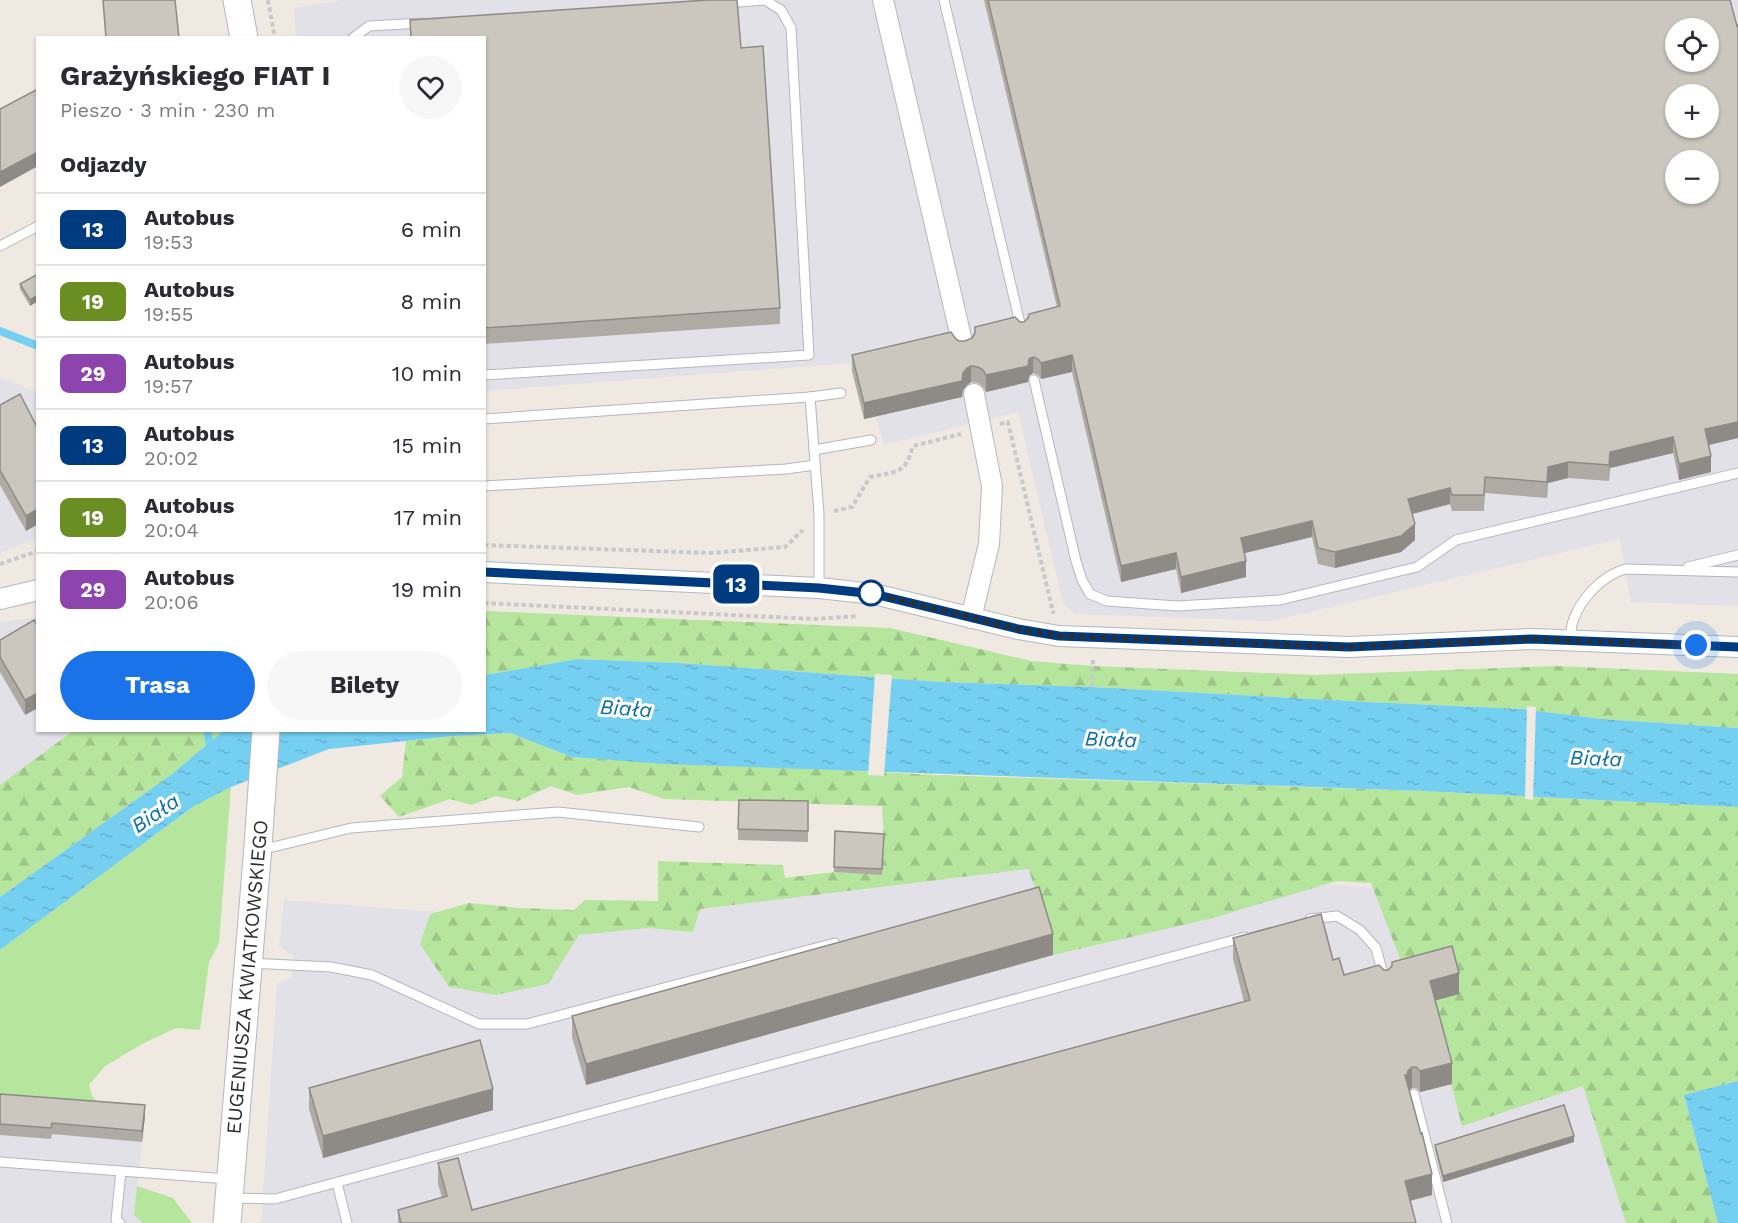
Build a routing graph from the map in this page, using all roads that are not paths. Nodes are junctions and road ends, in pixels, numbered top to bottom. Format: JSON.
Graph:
{"nodes":[{"id":1,"x":237,"y":0,"type":"edge"},
{"id":2,"x":883,"y":0,"type":"edge"},
{"id":3,"x":944,"y":0,"type":"edge"},
{"id":4,"x":719,"y":3,"type":"edge"},
{"id":5,"x":428,"y":22,"type":"edge"},
{"id":6,"x":244,"y":36,"type":"edge"},
{"id":7,"x":356,"y":36,"type":"edge"},
{"id":8,"x":36,"y":227,"type":"edge"},
{"id":9,"x":0,"y":246,"type":"edge"},
{"id":10,"x":1023,"y":332,"type":"edge"},
{"id":11,"x":963,"y":346,"type":"edge"},
{"id":12,"x":486,"y":375,"type":"edge"},
{"id":13,"x":1034,"y":380,"type":"dead end"},
{"id":14,"x":841,"y":393,"type":"dead end"},
{"id":15,"x":974,"y":394,"type":"dead end"},
{"id":16,"x":810,"y":397,"type":"junction"},
{"id":17,"x":486,"y":418,"type":"edge"},
{"id":18,"x":871,"y":440,"type":"dead end"},
{"id":19,"x":814,"y":450,"type":"junction"},
{"id":20,"x":815,"y":465,"type":"junction"},
{"id":21,"x":1738,"y":473,"type":"edge"},
{"id":22,"x":486,"y":486,"type":"edge"},
{"id":23,"x":1738,"y":555,"type":"edge"},
{"id":24,"x":1675,"y":570,"type":"junction"},
{"id":25,"x":486,"y":572,"type":"edge"},
{"id":26,"x":1738,"y":572,"type":"edge"},
{"id":27,"x":819,"y":588,"type":"junction"},
{"id":28,"x":36,"y":590,"type":"edge"},
{"id":29,"x":0,"y":599,"type":"edge"},
{"id":30,"x":971,"y":618,"type":"junction"},
{"id":31,"x":1570,"y":639,"type":"junction"},
{"id":32,"x":1738,"y":647,"type":"edge"},
{"id":33,"x":266,"y":732,"type":"edge"},
{"id":34,"x":699,"y":827,"type":"dead end"},
{"id":35,"x":259,"y":836,"type":"junction"},
{"id":36,"x":1304,"y":921,"type":"edge"},
{"id":37,"x":1258,"y":933,"type":"edge"},
{"id":38,"x":839,"y":942,"type":"edge"},
{"id":39,"x":248,"y":963,"type":"junction"},
{"id":40,"x":1386,"y":984,"type":"edge"},
{"id":41,"x":1414,"y":1094,"type":"dead end"},
{"id":42,"x":0,"y":1162,"type":"edge"},
{"id":43,"x":121,"y":1171,"type":"junction"},
{"id":44,"x":337,"y":1183,"type":"junction"},
{"id":45,"x":229,"y":1200,"type":"edge"},
{"id":46,"x":120,"y":1223,"type":"edge"},
{"id":47,"x":347,"y":1223,"type":"edge"},
{"id":48,"x":1447,"y":1223,"type":"edge"}],
"edges":[{"from":1,"to":6,"type":"street"},
{"from":2,"to":11,"type":"street"},
{"from":3,"to":10,"type":"lane"},
{"from":4,"to":12,"type":"lane"},
{"from":5,"to":7,"type":"lane"},
{"from":8,"to":9,"type":"lane"},
{"from":13,"to":21,"type":"lane"},
{"from":14,"to":16,"type":"lane"},
{"from":15,"to":30,"type":"street"},
{"from":16,"to":17,"type":"lane"},
{"from":16,"to":19,"type":"lane"},
{"from":18,"to":19,"type":"lane"},
{"from":19,"to":20,"type":"lane"},
{"from":20,"to":22,"type":"lane"},
{"from":20,"to":27,"type":"lane"},
{"from":23,"to":24,"type":"lane"},
{"from":24,"to":26,"type":"lane"},
{"from":24,"to":31,"type":"lane"},
{"from":25,"to":27,"type":"street"},
{"from":27,"to":30,"type":"street"},
{"from":28,"to":29,"type":"street"},
{"from":30,"to":31,"type":"street"},
{"from":31,"to":32,"type":"street"},
{"from":33,"to":35,"type":"street","name":"EUGENIUSZA KWIATKOWSKIEGO"},
{"from":34,"to":35,"type":"lane"},
{"from":35,"to":39,"type":"street","name":"EUGENIUSZA KWIATKOWSKIEGO"},
{"from":36,"to":40,"type":"lane"},
{"from":37,"to":44,"type":"lane"},
{"from":38,"to":39,"type":"lane"},
{"from":39,"to":45,"type":"street","name":"EUGENIUSZA KWIATKOWSKIEGO"},
{"from":41,"to":48,"type":"lane"},
{"from":42,"to":43,"type":"lane"},
{"from":43,"to":45,"type":"lane"},
{"from":43,"to":46,"type":"lane"},
{"from":44,"to":45,"type":"lane"},
{"from":44,"to":47,"type":"lane"}]}
